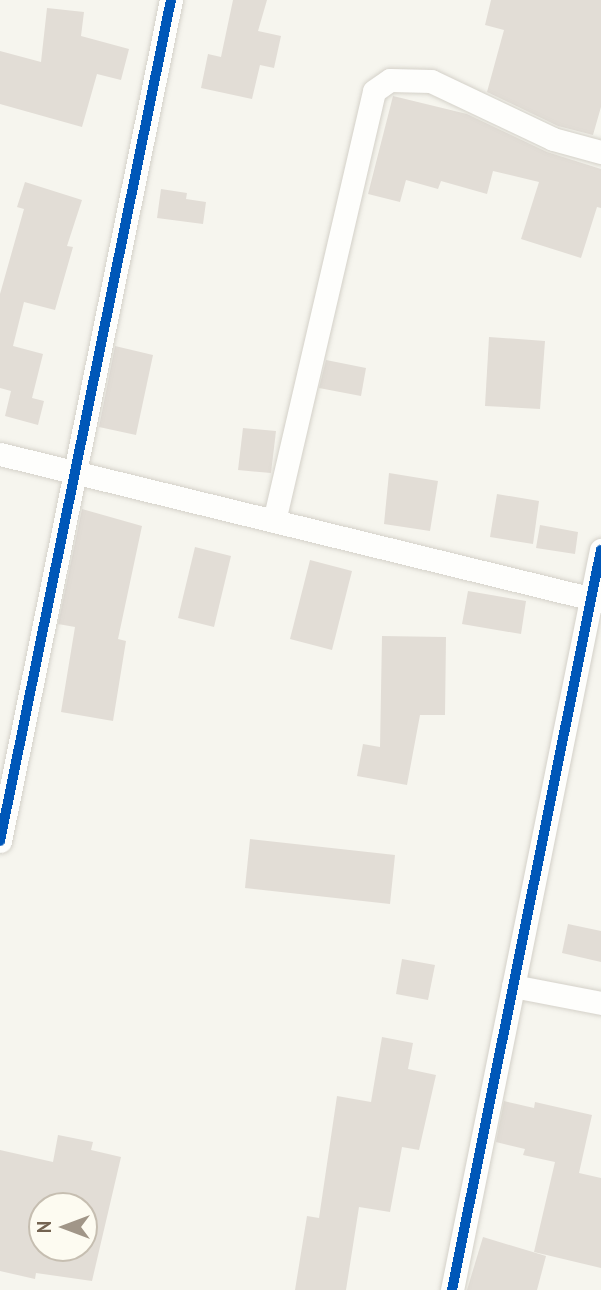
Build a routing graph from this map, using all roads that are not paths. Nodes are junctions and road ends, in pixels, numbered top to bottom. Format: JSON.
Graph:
{"nodes":[{"id":1,"x":171,"y":0,"type":"edge"},
{"id":2,"x":601,"y":152,"type":"edge"},
{"id":3,"x":0,"y":454,"type":"edge"},
{"id":4,"x":75,"y":472,"type":"junction"},
{"id":5,"x":274,"y":521,"type":"junction"},
{"id":6,"x":601,"y":550,"type":"edge"},
{"id":7,"x":597,"y":600,"type":"edge"},
{"id":8,"x":0,"y":841,"type":"edge"},
{"id":9,"x":513,"y":986,"type":"junction"},
{"id":10,"x":601,"y":1003,"type":"edge"},
{"id":11,"x":452,"y":1290,"type":"edge"}],
"edges":[{"from":1,"to":4,"type":"street"},
{"from":2,"to":5,"type":"street"},
{"from":3,"to":4,"type":"street"},
{"from":4,"to":5,"type":"street"},
{"from":4,"to":8,"type":"street"},
{"from":5,"to":7,"type":"street"},
{"from":6,"to":7,"type":"street"},
{"from":7,"to":9,"type":"street"},
{"from":9,"to":10,"type":"street"},
{"from":9,"to":11,"type":"street"}]}
